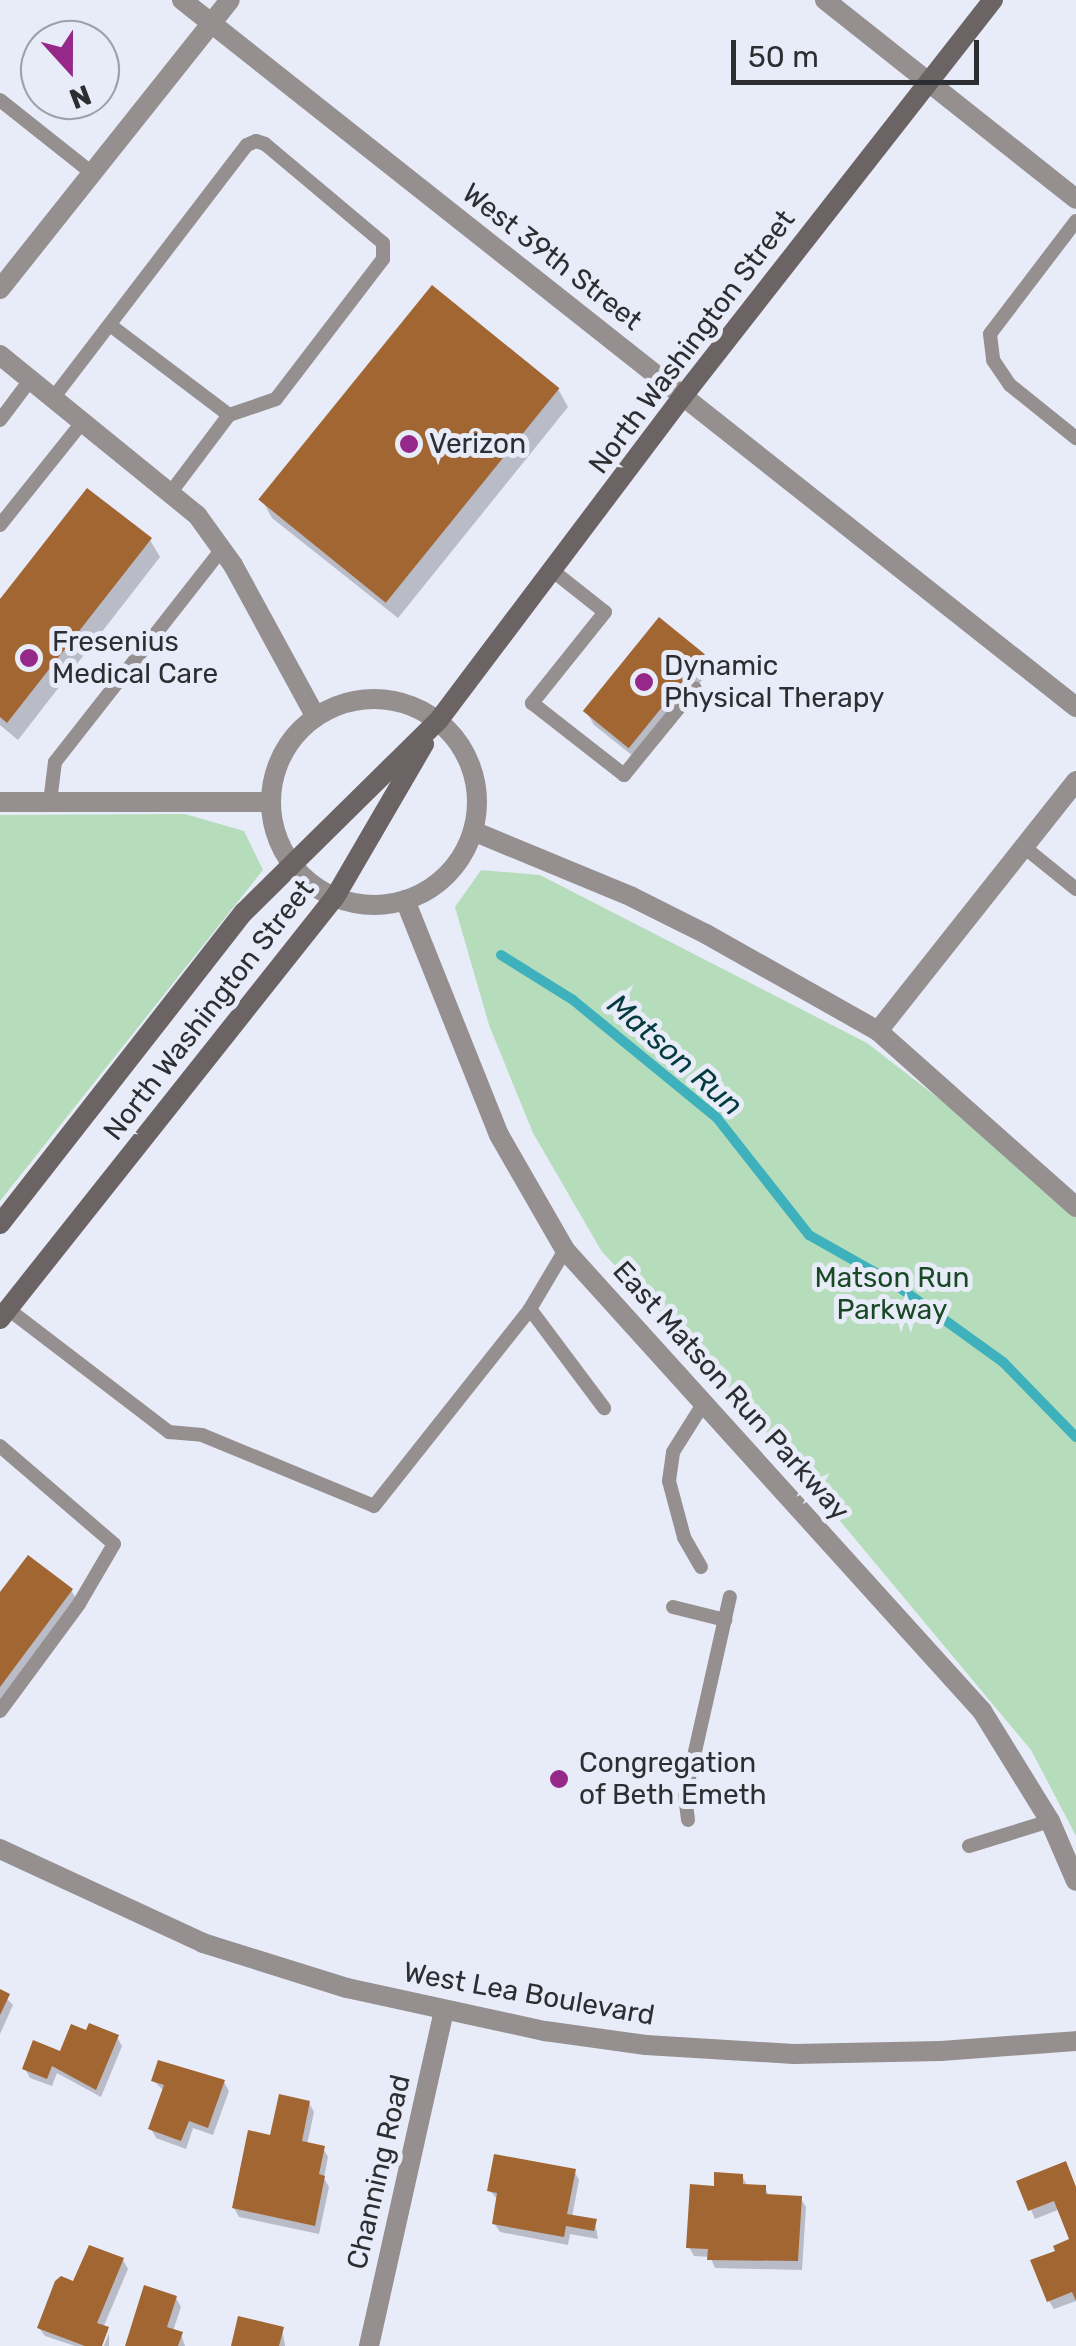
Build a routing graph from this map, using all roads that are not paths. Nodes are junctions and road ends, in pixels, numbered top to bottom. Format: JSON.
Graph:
{"nodes":[{"id":1,"x":182,"y":0,"type":"edge"},
{"id":2,"x":230,"y":0,"type":"edge"},
{"id":3,"x":824,"y":0,"type":"edge"},
{"id":4,"x":993,"y":0,"type":"edge"},
{"id":5,"x":212,"y":23,"type":"junction"},
{"id":6,"x":928,"y":82,"type":"junction"},
{"id":7,"x":0,"y":100,"type":"edge"},
{"id":8,"x":92,"y":174,"type":"junction"},
{"id":9,"x":1076,"y":199,"type":"edge"},
{"id":10,"x":1076,"y":221,"type":"edge"},
{"id":11,"x":0,"y":290,"type":"edge"},
{"id":12,"x":110,"y":325,"type":"junction"},
{"id":13,"x":0,"y":356,"type":"edge"},
{"id":14,"x":31,"y":379,"type":"junction"},
{"id":15,"x":684,"y":396,"type":"junction"},
{"id":16,"x":54,"y":397,"type":"junction"},
{"id":17,"x":228,"y":415,"type":"junction"},
{"id":18,"x":0,"y":420,"type":"edge"},
{"id":19,"x":84,"y":420,"type":"junction"},
{"id":20,"x":1076,"y":438,"type":"edge"},
{"id":21,"x":171,"y":492,"type":"junction"},
{"id":22,"x":0,"y":525,"type":"edge"},
{"id":23,"x":222,"y":549,"type":"junction"},
{"id":24,"x":553,"y":571,"type":"junction"},
{"id":25,"x":695,"y":688,"type":"dead end"},
{"id":26,"x":1076,"y":706,"type":"edge"},
{"id":27,"x":316,"y":717,"type":"junction"},
{"id":28,"x":438,"y":721,"type":"junction"},
{"id":29,"x":1076,"y":782,"type":"edge"},
{"id":30,"x":0,"y":802,"type":"edge"},
{"id":31,"x":50,"y":802,"type":"junction"},
{"id":32,"x":271,"y":802,"type":"junction"},
{"id":33,"x":473,"y":832,"type":"junction"},
{"id":34,"x":1024,"y":847,"type":"junction"},
{"id":35,"x":290,"y":863,"type":"junction"},
{"id":36,"x":1076,"y":889,"type":"edge"},
{"id":37,"x":335,"y":897,"type":"junction"},
{"id":38,"x":405,"y":900,"type":"junction"},
{"id":39,"x":878,"y":1031,"type":"junction"},
{"id":40,"x":1076,"y":1207,"type":"edge"},
{"id":41,"x":0,"y":1224,"type":"edge"},
{"id":42,"x":564,"y":1250,"type":"junction"},
{"id":43,"x":530,"y":1309,"type":"junction"},
{"id":44,"x":4,"y":1314,"type":"edge"},
{"id":45,"x":705,"y":1401,"type":"junction"},
{"id":46,"x":604,"y":1408,"type":"dead end"},
{"id":47,"x":0,"y":1446,"type":"edge"},
{"id":48,"x":701,"y":1566,"type":"dead end"},
{"id":49,"x":730,"y":1597,"type":"dead end"},
{"id":50,"x":674,"y":1607,"type":"dead end"},
{"id":51,"x":725,"y":1620,"type":"junction"},
{"id":52,"x":0,"y":1711,"type":"edge"},
{"id":53,"x":688,"y":1820,"type":"dead end"},
{"id":54,"x":1050,"y":1821,"type":"junction"},
{"id":55,"x":970,"y":1846,"type":"dead end"},
{"id":56,"x":0,"y":1850,"type":"edge"},
{"id":57,"x":1076,"y":1882,"type":"edge"},
{"id":58,"x":444,"y":2010,"type":"junction"},
{"id":59,"x":1076,"y":2042,"type":"edge"},
{"id":60,"x":368,"y":2346,"type":"edge"}],
"edges":[{"from":1,"to":5,"type":"street","name":"West 39th Street"},
{"from":2,"to":5,"type":"street"},
{"from":3,"to":6,"type":"street"},
{"from":4,"to":6,"type":"main road","name":"North Washington Street"},
{"from":5,"to":8,"type":"street"},
{"from":5,"to":15,"type":"street","name":"West 39th Street"},
{"from":6,"to":9,"type":"street"},
{"from":6,"to":15,"type":"main road","name":"North Washington Street"},
{"from":7,"to":8,"type":"lane"},
{"from":8,"to":11,"type":"street"},
{"from":10,"to":20,"type":"lane"},
{"from":12,"to":16,"type":"lane"},
{"from":12,"to":17,"type":"lane"},
{"from":12,"to":17,"type":"lane"},
{"from":13,"to":14,"type":"street"},
{"from":14,"to":16,"type":"street"},
{"from":14,"to":18,"type":"lane"},
{"from":15,"to":24,"type":"main road","name":"North Washington Street"},
{"from":15,"to":26,"type":"street","name":"West 39th Street"},
{"from":16,"to":19,"type":"street"},
{"from":17,"to":21,"type":"lane"},
{"from":19,"to":21,"type":"street"},
{"from":19,"to":22,"type":"lane"},
{"from":21,"to":23,"type":"street"},
{"from":23,"to":27,"type":"street"},
{"from":23,"to":31,"type":"lane"},
{"from":24,"to":25,"type":"lane"},
{"from":24,"to":28,"type":"main road","name":"North Washington Street"},
{"from":27,"to":28,"type":"street"},
{"from":27,"to":32,"type":"street"},
{"from":28,"to":33,"type":"street"},
{"from":28,"to":35,"type":"main road","name":"North Washington Street"},
{"from":28,"to":37,"type":"main road","name":"North Washington Street"},
{"from":29,"to":34,"type":"street"},
{"from":30,"to":31,"type":"street"},
{"from":31,"to":32,"type":"street"},
{"from":32,"to":35,"type":"street"},
{"from":33,"to":38,"type":"street"},
{"from":33,"to":39,"type":"street"},
{"from":34,"to":36,"type":"lane"},
{"from":34,"to":39,"type":"street"},
{"from":35,"to":37,"type":"street"},
{"from":35,"to":41,"type":"main road","name":"North Washington Street"},
{"from":37,"to":38,"type":"street"},
{"from":37,"to":44,"type":"main road","name":"North Washington Street"},
{"from":38,"to":42,"type":"street","name":"East Matson Run Parkway"},
{"from":39,"to":40,"type":"street"},
{"from":42,"to":43,"type":"lane"},
{"from":42,"to":45,"type":"street","name":"East Matson Run Parkway"},
{"from":43,"to":44,"type":"lane"},
{"from":43,"to":46,"type":"lane"},
{"from":45,"to":48,"type":"lane"},
{"from":45,"to":54,"type":"street","name":"East Matson Run Parkway"},
{"from":47,"to":52,"type":"lane"},
{"from":49,"to":51,"type":"lane"},
{"from":50,"to":51,"type":"lane"},
{"from":51,"to":53,"type":"lane"},
{"from":54,"to":55,"type":"lane"},
{"from":54,"to":57,"type":"street","name":"East Matson Run Parkway"},
{"from":56,"to":58,"type":"street","name":"West Lea Boulevard"},
{"from":58,"to":59,"type":"street","name":"West Lea Boulevard"},
{"from":58,"to":60,"type":"street","name":"Channing Road"}]}
